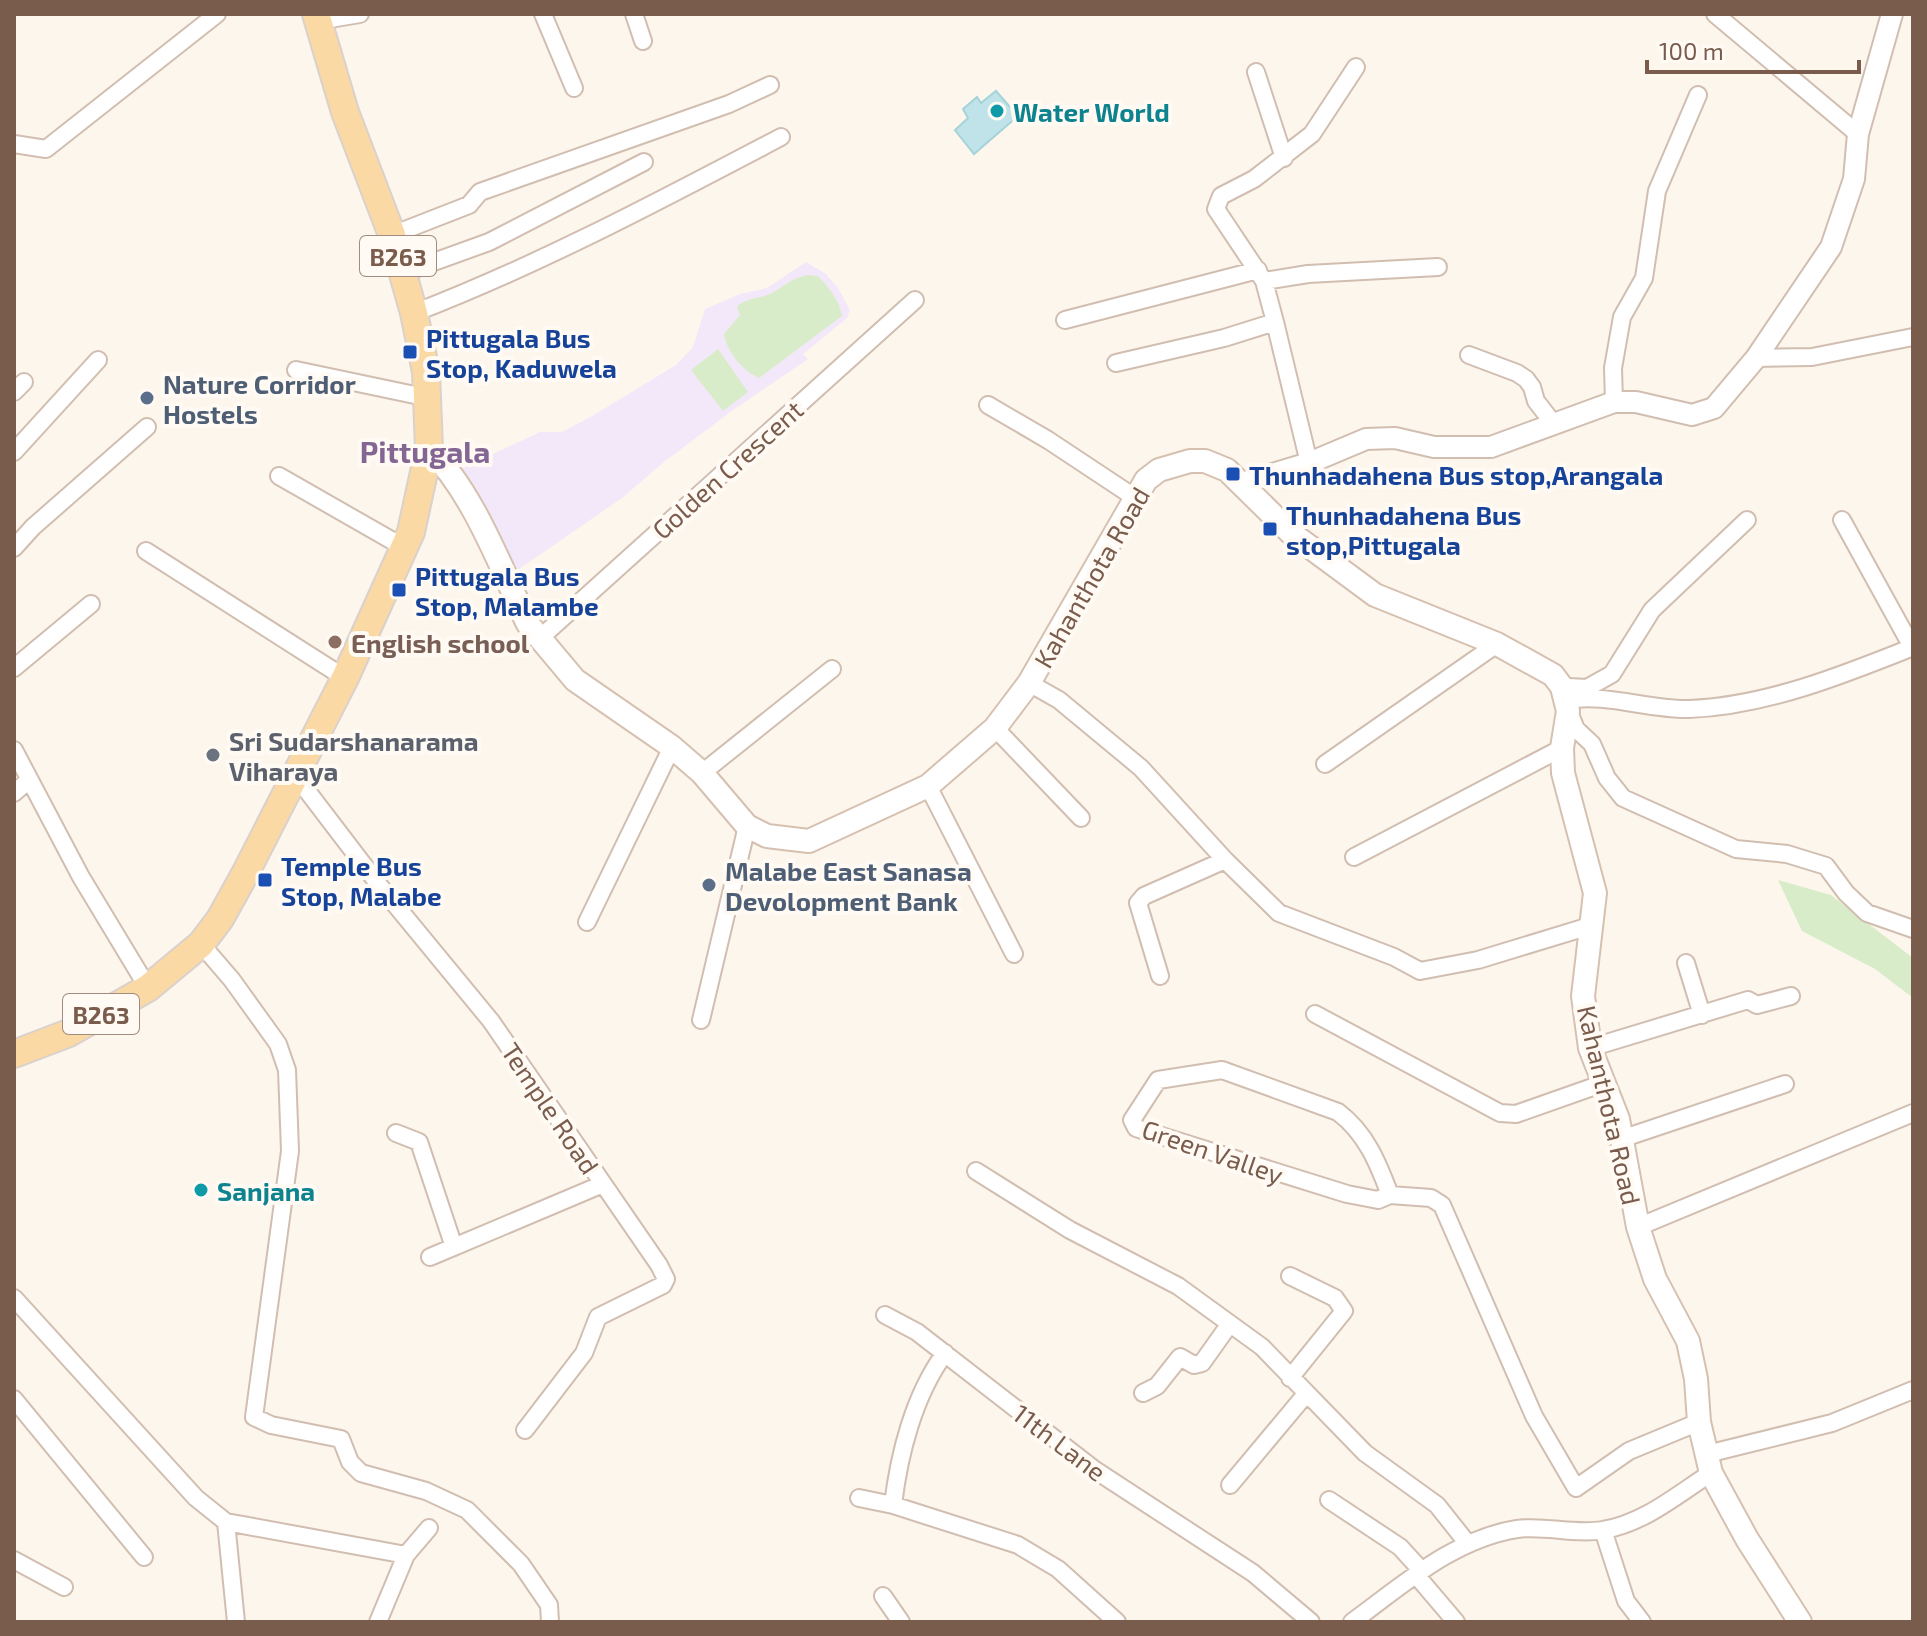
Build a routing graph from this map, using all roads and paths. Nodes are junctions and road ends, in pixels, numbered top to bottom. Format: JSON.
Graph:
{"nodes":[{"id":1,"x":217,"y":14,"type":"edge"},
{"id":2,"x":360,"y":14,"type":"edge"},
{"id":3,"x":543,"y":14,"type":"edge"},
{"id":4,"x":634,"y":14,"type":"edge"},
{"id":5,"x":1715,"y":14,"type":"edge"},
{"id":6,"x":1892,"y":14,"type":"edge"},
{"id":7,"x":317,"y":18,"type":"edge"},
{"id":8,"x":197,"y":21,"type":"edge"},
{"id":9,"x":643,"y":41,"type":"dead end"},
{"id":10,"x":1356,"y":67,"type":"dead end"},
{"id":11,"x":1256,"y":72,"type":"dead end"},
{"id":12,"x":770,"y":85,"type":"dead end"},
{"id":13,"x":574,"y":88,"type":"dead end"},
{"id":14,"x":1698,"y":95,"type":"dead end"},
{"id":15,"x":1858,"y":134,"type":"junction"},
{"id":16,"x":781,"y":137,"type":"dead end"},
{"id":17,"x":14,"y":144,"type":"edge"},
{"id":18,"x":1284,"y":158,"type":"junction"},
{"id":19,"x":644,"y":162,"type":"dead end"},
{"id":20,"x":392,"y":235,"type":"junction"},
{"id":21,"x":1438,"y":267,"type":"dead end"},
{"id":22,"x":403,"y":273,"type":"junction"},
{"id":23,"x":1261,"y":275,"type":"junction"},
{"id":24,"x":915,"y":300,"type":"dead end"},
{"id":25,"x":414,"y":313,"type":"junction"},
{"id":26,"x":1065,"y":320,"type":"dead end"},
{"id":27,"x":1275,"y":322,"type":"junction"},
{"id":28,"x":1913,"y":337,"type":"edge"},
{"id":29,"x":1469,"y":355,"type":"dead end"},
{"id":30,"x":1756,"y":358,"type":"junction"},
{"id":31,"x":98,"y":360,"type":"dead end"},
{"id":32,"x":1116,"y":363,"type":"dead end"},
{"id":33,"x":296,"y":370,"type":"dead end"},
{"id":34,"x":429,"y":398,"type":"junction"},
{"id":35,"x":1614,"y":402,"type":"junction"},
{"id":36,"x":988,"y":405,"type":"dead end"},
{"id":37,"x":1553,"y":423,"type":"junction"},
{"id":38,"x":147,"y":427,"type":"dead end"},
{"id":39,"x":429,"y":449,"type":"junction"},
{"id":40,"x":14,"y":452,"type":"edge"},
{"id":41,"x":1309,"y":463,"type":"junction"},
{"id":42,"x":279,"y":476,"type":"dead end"},
{"id":43,"x":1243,"y":483,"type":"junction"},
{"id":44,"x":1134,"y":497,"type":"junction"},
{"id":45,"x":1747,"y":520,"type":"dead end"},
{"id":46,"x":1842,"y":520,"type":"dead end"},
{"id":47,"x":14,"y":548,"type":"edge"},
{"id":48,"x":405,"y":548,"type":"junction"},
{"id":49,"x":146,"y":551,"type":"dead end"},
{"id":50,"x":91,"y":604,"type":"dead end"},
{"id":51,"x":539,"y":639,"type":"junction"},
{"id":52,"x":1497,"y":644,"type":"junction"},
{"id":53,"x":1913,"y":647,"type":"edge"},
{"id":54,"x":14,"y":668,"type":"edge"},
{"id":55,"x":832,"y":669,"type":"dead end"},
{"id":56,"x":345,"y":678,"type":"junction"},
{"id":57,"x":1029,"y":683,"type":"junction"},
{"id":58,"x":1566,"y":699,"type":"junction"},
{"id":59,"x":995,"y":728,"type":"junction"},
{"id":60,"x":672,"y":747,"type":"junction"},
{"id":61,"x":1562,"y":748,"type":"junction"},
{"id":62,"x":14,"y":750,"type":"edge"},
{"id":63,"x":1325,"y":764,"type":"dead end"},
{"id":64,"x":702,"y":773,"type":"junction"},
{"id":65,"x":295,"y":775,"type":"junction"},
{"id":66,"x":29,"y":780,"type":"junction"},
{"id":67,"x":928,"y":786,"type":"junction"},
{"id":68,"x":14,"y":793,"type":"edge"},
{"id":69,"x":1081,"y":818,"type":"dead end"},
{"id":70,"x":747,"y":826,"type":"junction"},
{"id":71,"x":1354,"y":857,"type":"dead end"},
{"id":72,"x":1225,"y":860,"type":"junction"},
{"id":73,"x":587,"y":922,"type":"dead end"},
{"id":74,"x":1593,"y":925,"type":"junction"},
{"id":75,"x":1913,"y":929,"type":"edge"},
{"id":76,"x":201,"y":944,"type":"junction"},
{"id":77,"x":1014,"y":954,"type":"dead end"},
{"id":78,"x":1686,"y":963,"type":"dead end"},
{"id":79,"x":1160,"y":976,"type":"dead end"},
{"id":80,"x":148,"y":988,"type":"junction"},
{"id":81,"x":1791,"y":996,"type":"dead end"},
{"id":82,"x":1315,"y":1014,"type":"dead end"},
{"id":83,"x":1702,"y":1015,"type":"junction"},
{"id":84,"x":701,"y":1020,"type":"dead end"},
{"id":85,"x":1590,"y":1048,"type":"junction"},
{"id":86,"x":14,"y":1054,"type":"edge"},
{"id":87,"x":1604,"y":1083,"type":"junction"},
{"id":88,"x":1785,"y":1084,"type":"dead end"},
{"id":89,"x":1913,"y":1113,"type":"edge"},
{"id":90,"x":396,"y":1133,"type":"dead end"},
{"id":91,"x":1621,"y":1139,"type":"junction"},
{"id":92,"x":976,"y":1171,"type":"dead end"},
{"id":93,"x":603,"y":1184,"type":"junction"},
{"id":94,"x":1390,"y":1195,"type":"junction"},
{"id":95,"x":1638,"y":1227,"type":"junction"},
{"id":96,"x":454,"y":1247,"type":"junction"},
{"id":97,"x":430,"y":1257,"type":"dead end"},
{"id":98,"x":1290,"y":1276,"type":"dead end"},
{"id":99,"x":14,"y":1298,"type":"edge"},
{"id":100,"x":885,"y":1315,"type":"dead end"},
{"id":101,"x":1229,"y":1325,"type":"junction"},
{"id":102,"x":945,"y":1353,"type":"junction"},
{"id":103,"x":1290,"y":1378,"type":"junction"},
{"id":104,"x":1913,"y":1390,"type":"edge"},
{"id":105,"x":1143,"y":1393,"type":"dead end"},
{"id":106,"x":1306,"y":1394,"type":"junction"},
{"id":107,"x":14,"y":1399,"type":"edge"},
{"id":108,"x":1699,"y":1422,"type":"junction"},
{"id":109,"x":525,"y":1430,"type":"dead end"},
{"id":110,"x":1709,"y":1464,"type":"junction"},
{"id":111,"x":1230,"y":1485,"type":"dead end"},
{"id":112,"x":859,"y":1498,"type":"dead end"},
{"id":113,"x":1329,"y":1500,"type":"dead end"},
{"id":114,"x":893,"y":1505,"type":"junction"},
{"id":115,"x":226,"y":1522,"type":"junction"},
{"id":116,"x":429,"y":1528,"type":"dead end"},
{"id":117,"x":1603,"y":1530,"type":"junction"},
{"id":118,"x":1468,"y":1544,"type":"junction"},
{"id":119,"x":406,"y":1555,"type":"junction"},
{"id":120,"x":144,"y":1557,"type":"dead end"},
{"id":121,"x":14,"y":1560,"type":"edge"},
{"id":122,"x":1419,"y":1572,"type":"junction"},
{"id":123,"x":64,"y":1587,"type":"dead end"},
{"id":124,"x":883,"y":1596,"type":"dead end"},
{"id":125,"x":236,"y":1622,"type":"edge"},
{"id":126,"x":378,"y":1622,"type":"edge"},
{"id":127,"x":550,"y":1622,"type":"edge"},
{"id":128,"x":901,"y":1622,"type":"edge"},
{"id":129,"x":1117,"y":1622,"type":"edge"},
{"id":130,"x":1311,"y":1622,"type":"edge"},
{"id":131,"x":1352,"y":1622,"type":"edge"},
{"id":132,"x":1456,"y":1622,"type":"edge"},
{"id":133,"x":1642,"y":1622,"type":"edge"},
{"id":134,"x":1800,"y":1622,"type":"edge"}],
"edges":[{"from":1,"to":8,"type":"street"},
{"from":2,"to":7,"type":"street"},
{"from":3,"to":13,"type":"street"},
{"from":4,"to":9,"type":"street"},
{"from":5,"to":15,"type":"street"},
{"from":6,"to":15,"type":"street"},
{"from":7,"to":20,"type":"main road","number":"B263"},
{"from":8,"to":17,"type":"street"},
{"from":10,"to":18,"type":"street"},
{"from":11,"to":18,"type":"street"},
{"from":12,"to":20,"type":"street"},
{"from":14,"to":35,"type":"street"},
{"from":15,"to":30,"type":"street"},
{"from":16,"to":25,"type":"street"},
{"from":18,"to":23,"type":"street"},
{"from":19,"to":22,"type":"street"},
{"from":20,"to":22,"type":"main road","number":"B263"},
{"from":21,"to":23,"type":"street"},
{"from":22,"to":25,"type":"main road","number":"B263"},
{"from":23,"to":26,"type":"street"},
{"from":23,"to":27,"type":"street"},
{"from":24,"to":51,"type":"street","name":"Golden Crescent"},
{"from":25,"to":34,"type":"main road","number":"B263"},
{"from":27,"to":32,"type":"street"},
{"from":27,"to":41,"type":"street"},
{"from":28,"to":30,"type":"street"},
{"from":29,"to":37,"type":"street"},
{"from":30,"to":35,"type":"street"},
{"from":31,"to":40,"type":"street"},
{"from":33,"to":34,"type":"street"},
{"from":34,"to":39,"type":"main road","number":"B263"},
{"from":35,"to":37,"type":"street"},
{"from":36,"to":44,"type":"street"},
{"from":37,"to":41,"type":"street"},
{"from":38,"to":47,"type":"street"},
{"from":39,"to":48,"type":"main road","number":"B263"},
{"from":39,"to":51,"type":"main road"},
{"from":41,"to":43,"type":"street"},
{"from":42,"to":48,"type":"street"},
{"from":43,"to":44,"type":"main road","name":"Kahanthota Road"},
{"from":43,"to":52,"type":"main road","name":"Kahanthota Road"},
{"from":44,"to":57,"type":"main road","name":"Kahanthota Road"},
{"from":45,"to":58,"type":"street"},
{"from":46,"to":53,"type":"street"},
{"from":48,"to":56,"type":"main road","number":"B263"},
{"from":49,"to":56,"type":"street"},
{"from":50,"to":54,"type":"street"},
{"from":51,"to":60,"type":"main road"},
{"from":52,"to":58,"type":"main road","name":"Kahanthota Road"},
{"from":52,"to":63,"type":"street"},
{"from":53,"to":58,"type":"street"},
{"from":55,"to":64,"type":"street"},
{"from":56,"to":65,"type":"main road","number":"B263"},
{"from":57,"to":59,"type":"main road","name":"Kahanthota Road"},
{"from":57,"to":72,"type":"street"},
{"from":58,"to":61,"type":"main road","name":"Kahanthota Road"},
{"from":58,"to":75,"type":"street"},
{"from":59,"to":67,"type":"main road","name":"Kahanthota Road"},
{"from":59,"to":69,"type":"street"},
{"from":60,"to":64,"type":"main road"},
{"from":60,"to":73,"type":"street"},
{"from":61,"to":71,"type":"street"},
{"from":61,"to":74,"type":"main road","name":"Kahanthota Road"},
{"from":62,"to":66,"type":"street"},
{"from":64,"to":70,"type":"main road"},
{"from":65,"to":76,"type":"main road","number":"B263"},
{"from":65,"to":93,"type":"street","name":"Temple Road"},
{"from":66,"to":68,"type":"street"},
{"from":66,"to":80,"type":"street"},
{"from":67,"to":70,"type":"main road","name":"Kahanthota Road"},
{"from":67,"to":77,"type":"street"},
{"from":70,"to":84,"type":"street"},
{"from":72,"to":74,"type":"street"},
{"from":72,"to":79,"type":"street"},
{"from":74,"to":85,"type":"main road","name":"Kahanthota Road"},
{"from":76,"to":80,"type":"main road","number":"B263"},
{"from":76,"to":127,"type":"street"},
{"from":78,"to":83,"type":"street"},
{"from":80,"to":86,"type":"main road","number":"B263"},
{"from":81,"to":83,"type":"street"},
{"from":82,"to":87,"type":"street"},
{"from":83,"to":85,"type":"street"},
{"from":85,"to":87,"type":"main road","name":"Kahanthota Road"},
{"from":87,"to":91,"type":"main road","name":"Kahanthota Road"},
{"from":88,"to":91,"type":"street"},
{"from":89,"to":95,"type":"street"},
{"from":90,"to":96,"type":"street"},
{"from":91,"to":95,"type":"main road","name":"Kahanthota Road"},
{"from":92,"to":101,"type":"street"},
{"from":93,"to":96,"type":"street"},
{"from":93,"to":109,"type":"street","name":"Temple Road"},
{"from":94,"to":94,"type":"street","name":"Green Valley"},
{"from":94,"to":108,"type":"street","name":"Green Valley"},
{"from":95,"to":108,"type":"main road","name":"Kahanthota Road"},
{"from":96,"to":97,"type":"street"},
{"from":98,"to":103,"type":"street"},
{"from":99,"to":115,"type":"street"},
{"from":100,"to":102,"type":"street","name":"11th Lane"},
{"from":101,"to":103,"type":"street"},
{"from":101,"to":105,"type":"street"},
{"from":102,"to":114,"type":"street"},
{"from":102,"to":130,"type":"street","name":"11th Lane"},
{"from":103,"to":106,"type":"street"},
{"from":104,"to":110,"type":"street"},
{"from":106,"to":111,"type":"street"},
{"from":106,"to":118,"type":"street"},
{"from":107,"to":120,"type":"street"},
{"from":108,"to":110,"type":"main road","name":"Kahanthota Road"},
{"from":110,"to":117,"type":"street"},
{"from":110,"to":134,"type":"main road","name":"Kahanthota Road"},
{"from":112,"to":114,"type":"street"},
{"from":113,"to":122,"type":"street"},
{"from":114,"to":129,"type":"street"},
{"from":115,"to":119,"type":"street"},
{"from":115,"to":125,"type":"street"},
{"from":116,"to":119,"type":"street"},
{"from":117,"to":118,"type":"street"},
{"from":117,"to":133,"type":"street"},
{"from":118,"to":122,"type":"street"},
{"from":119,"to":126,"type":"street"},
{"from":121,"to":123,"type":"street"},
{"from":122,"to":131,"type":"street"},
{"from":122,"to":132,"type":"street"},
{"from":124,"to":128,"type":"street"}]}
